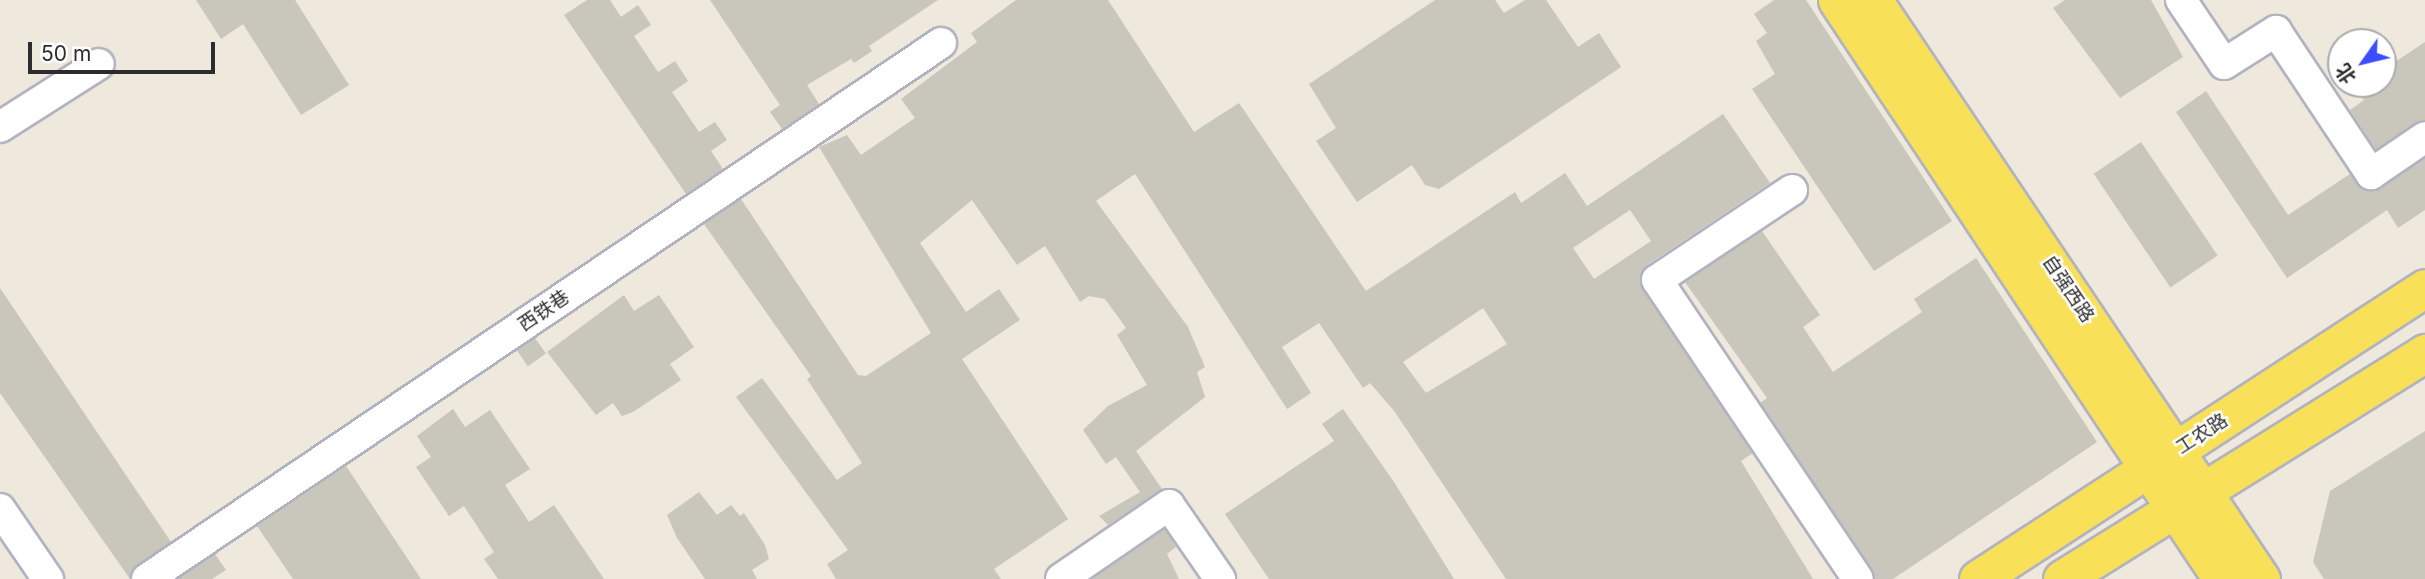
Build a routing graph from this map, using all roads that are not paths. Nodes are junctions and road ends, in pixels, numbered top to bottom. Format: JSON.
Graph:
{"nodes":[{"id":1,"x":1837,"y":0,"type":"edge"},
{"id":2,"x":1873,"y":0,"type":"edge"},
{"id":3,"x":2181,"y":0,"type":"edge"},
{"id":4,"x":941,"y":43,"type":"dead end"},
{"id":5,"x":99,"y":64,"type":"dead end"},
{"id":6,"x":0,"y":127,"type":"edge"},
{"id":7,"x":2425,"y":138,"type":"edge"},
{"id":8,"x":1792,"y":190,"type":"dead end"},
{"id":9,"x":2425,"y":288,"type":"edge"},
{"id":10,"x":2425,"y":353,"type":"edge"},
{"id":11,"x":2164,"y":459,"type":"junction"},
{"id":12,"x":2189,"y":499,"type":"junction"},
{"id":13,"x":0,"y":509,"type":"edge"},
{"id":14,"x":48,"y":579,"type":"edge"},
{"id":15,"x":147,"y":579,"type":"edge"},
{"id":16,"x":1061,"y":579,"type":"edge"},
{"id":17,"x":1220,"y":579,"type":"edge"},
{"id":18,"x":1858,"y":579,"type":"edge"},
{"id":19,"x":1978,"y":579,"type":"edge"},
{"id":20,"x":2062,"y":579,"type":"edge"},
{"id":21,"x":2222,"y":579,"type":"edge"},
{"id":22,"x":2261,"y":579,"type":"edge"}],
"edges":[{"from":1,"to":11,"type":"main road","name":"自强西路"},
{"from":2,"to":11,"type":"main road","name":"自强西路"},
{"from":3,"to":7,"type":"street"},
{"from":4,"to":15,"type":"street","name":"西铁巷"},
{"from":5,"to":6,"type":"street"},
{"from":8,"to":18,"type":"street"},
{"from":9,"to":11,"type":"main road","name":"工农路"},
{"from":10,"to":12,"type":"main road"},
{"from":11,"to":12,"type":"main road","name":"自强西路"},
{"from":11,"to":19,"type":"main road","name":"工农路"},
{"from":12,"to":20,"type":"main road"},
{"from":12,"to":21,"type":"main road","name":"自强西路"},
{"from":12,"to":22,"type":"main road","name":"自强西路"},
{"from":13,"to":14,"type":"street"},
{"from":16,"to":17,"type":"street"}]}
